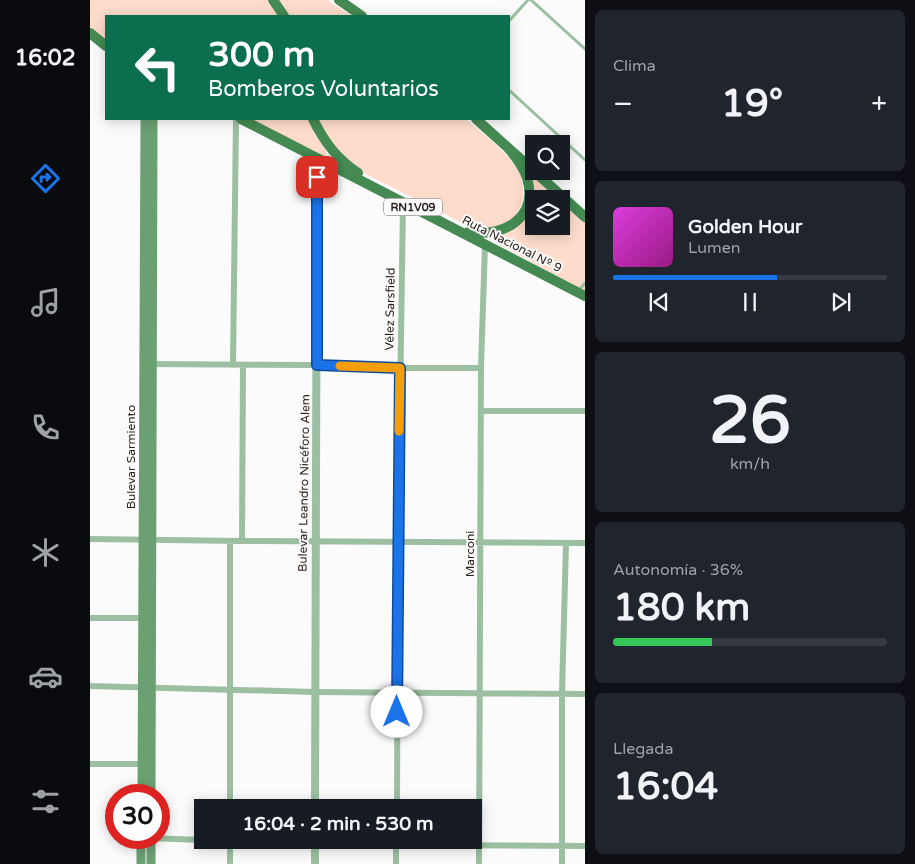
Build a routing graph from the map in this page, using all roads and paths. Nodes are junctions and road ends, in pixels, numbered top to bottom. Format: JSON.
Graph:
{"nodes":[{"id":1,"x":273,"y":0,"type":"edge"},
{"id":2,"x":339,"y":0,"type":"edge"},
{"id":3,"x":349,"y":0,"type":"edge"},
{"id":4,"x":530,"y":0,"type":"edge"},
{"id":5,"x":283,"y":15,"type":"edge"},
{"id":6,"x":361,"y":15,"type":"edge"},
{"id":7,"x":365,"y":15,"type":"edge"},
{"id":8,"x":510,"y":19,"type":"edge"},
{"id":9,"x":90,"y":33,"type":"edge"},
{"id":10,"x":105,"y":45,"type":"edge"},
{"id":11,"x":585,"y":49,"type":"edge"},
{"id":12,"x":510,"y":91,"type":"edge"},
{"id":13,"x":144,"y":120,"type":"edge"},
{"id":14,"x":153,"y":120,"type":"edge"},
{"id":15,"x":236,"y":120,"type":"edge"},
{"id":16,"x":243,"y":120,"type":"edge"},
{"id":17,"x":314,"y":120,"type":"edge"},
{"id":18,"x":477,"y":120,"type":"edge"},
{"id":19,"x":508,"y":148,"type":"junction"},
{"id":20,"x":317,"y":158,"type":"junction"},
{"id":21,"x":585,"y":160,"type":"edge"},
{"id":22,"x":525,"y":163,"type":"edge"},
{"id":23,"x":544,"y":180,"type":"edge"},
{"id":24,"x":387,"y":194,"type":"junction"},
{"id":25,"x":403,"y":202,"type":"junction"},
{"id":26,"x":585,"y":217,"type":"edge"},
{"id":27,"x":457,"y":230,"type":"junction"},
{"id":28,"x":149,"y":234,"type":"junction"},
{"id":29,"x":485,"y":244,"type":"junction"},
{"id":30,"x":585,"y":283,"type":"edge"},
{"id":31,"x":581,"y":294,"type":"edge"},
{"id":32,"x":149,"y":364,"type":"junction"},
{"id":33,"x":233,"y":365,"type":"junction"},
{"id":34,"x":317,"y":365,"type":"junction"},
{"id":35,"x":243,"y":366,"type":"junction"},
{"id":36,"x":400,"y":368,"type":"junction"},
{"id":37,"x":481,"y":368,"type":"junction"},
{"id":38,"x":481,"y":411,"type":"junction"},
{"id":39,"x":585,"y":411,"type":"edge"},
{"id":40,"x":90,"y":539,"type":"edge"},
{"id":41,"x":148,"y":539,"type":"junction"},
{"id":42,"x":230,"y":541,"type":"junction"},
{"id":43,"x":242,"y":541,"type":"junction"},
{"id":44,"x":315,"y":542,"type":"junction"},
{"id":45,"x":398,"y":542,"type":"junction"},
{"id":46,"x":481,"y":542,"type":"junction"},
{"id":47,"x":566,"y":543,"type":"junction"},
{"id":48,"x":585,"y":543,"type":"edge"},
{"id":49,"x":90,"y":618,"type":"edge"},
{"id":50,"x":144,"y":618,"type":"junction"},
{"id":51,"x":90,"y":686,"type":"edge"},
{"id":52,"x":147,"y":688,"type":"junction"},
{"id":53,"x":229,"y":690,"type":"junction"},
{"id":54,"x":315,"y":692,"type":"junction"},
{"id":55,"x":397,"y":693,"type":"junction"},
{"id":56,"x":480,"y":694,"type":"junction"},
{"id":57,"x":562,"y":694,"type":"junction"},
{"id":58,"x":585,"y":694,"type":"edge"},
{"id":59,"x":90,"y":764,"type":"edge"},
{"id":60,"x":142,"y":764,"type":"junction"},
{"id":61,"x":142,"y":784,"type":"edge"},
{"id":62,"x":151,"y":784,"type":"edge"},
{"id":63,"x":230,"y":799,"type":"edge"},
{"id":64,"x":315,"y":799,"type":"edge"},
{"id":65,"x":397,"y":799,"type":"edge"},
{"id":66,"x":480,"y":799,"type":"edge"},
{"id":67,"x":170,"y":839,"type":"edge"},
{"id":68,"x":194,"y":840,"type":"edge"},
{"id":69,"x":482,"y":845,"type":"edge"},
{"id":70,"x":562,"y":846,"type":"junction"},
{"id":71,"x":585,"y":846,"type":"edge"},
{"id":72,"x":142,"y":849,"type":"edge"},
{"id":73,"x":151,"y":849,"type":"edge"},
{"id":74,"x":230,"y":849,"type":"edge"},
{"id":75,"x":315,"y":849,"type":"edge"},
{"id":76,"x":396,"y":849,"type":"edge"},
{"id":77,"x":480,"y":849,"type":"edge"},
{"id":78,"x":141,"y":864,"type":"edge"},
{"id":79,"x":151,"y":864,"type":"edge"},
{"id":80,"x":230,"y":864,"type":"edge"},
{"id":81,"x":315,"y":864,"type":"edge"},
{"id":82,"x":396,"y":864,"type":"edge"},
{"id":83,"x":479,"y":864,"type":"edge"},
{"id":84,"x":562,"y":864,"type":"edge"}],
"edges":[{"from":1,"to":5,"type":"main road"},
{"from":2,"to":6,"type":"main road"},
{"from":3,"to":7,"type":"main road"},
{"from":4,"to":8,"type":"lane"},
{"from":4,"to":11,"type":"lane"},
{"from":9,"to":10,"type":"main road"},
{"from":12,"to":21,"type":"lane"},
{"from":13,"to":28,"type":"main road","name":"Bulevar Sarmiento"},
{"from":14,"to":28,"type":"main road","name":"Bulevar Sarmiento"},
{"from":15,"to":33,"type":"street"},
{"from":16,"to":20,"type":"main road","name":"Ruta Nacional Nº 9","number":"RN1V09"},
{"from":17,"to":24,"type":"main road"},
{"from":18,"to":19,"type":"main road","number":"RN1V09"},
{"from":19,"to":22,"type":"main road","number":"RN1V09"},
{"from":19,"to":27,"type":"main road","number":"RN1V09"},
{"from":20,"to":24,"type":"main road","name":"Ruta Nacional Nº 9","number":"RN1V09"},
{"from":20,"to":34,"type":"street","name":"Bulevar Leandro Nicéforo Alem"},
{"from":23,"to":26,"type":"main road","number":"RN1V09"},
{"from":24,"to":25,"type":"main road","name":"Ruta Nacional Nº 9","number":"RN1V09"},
{"from":25,"to":27,"type":"main road","name":"Ruta Nacional Nº 9","number":"RN1V09"},
{"from":25,"to":36,"type":"street","name":"Vélez Sarsfield"},
{"from":27,"to":29,"type":"main road","name":"Ruta Nacional Nº 9","number":"RN1V09"},
{"from":28,"to":32,"type":"main road","name":"Bulevar Sarmiento"},
{"from":29,"to":31,"type":"main road","name":"Ruta Nacional Nº 9","number":"RN1V09"},
{"from":29,"to":37,"type":"street","name":"Marconi"},
{"from":30,"to":31,"type":"lane"},
{"from":32,"to":33,"type":"street"},
{"from":32,"to":41,"type":"main road","name":"Bulevar Sarmiento"},
{"from":33,"to":35,"type":"street"},
{"from":34,"to":35,"type":"street"},
{"from":34,"to":36,"type":"street"},
{"from":34,"to":44,"type":"street","name":"Bulevar Leandro Nicéforo Alem"},
{"from":35,"to":43,"type":"street"},
{"from":36,"to":37,"type":"street"},
{"from":36,"to":45,"type":"street","name":"Vélez Sarsfield"},
{"from":37,"to":38,"type":"street","name":"Marconi"},
{"from":38,"to":39,"type":"street"},
{"from":38,"to":46,"type":"street","name":"Marconi"},
{"from":40,"to":41,"type":"street"},
{"from":41,"to":42,"type":"street"},
{"from":41,"to":50,"type":"main road","name":"Bulevar Sarmiento"},
{"from":41,"to":52,"type":"main road","name":"Bulevar Sarmiento"},
{"from":42,"to":43,"type":"street"},
{"from":42,"to":53,"type":"street"},
{"from":43,"to":44,"type":"street"},
{"from":44,"to":45,"type":"street"},
{"from":44,"to":54,"type":"street","name":"Bulevar Leandro Nicéforo Alem"},
{"from":45,"to":46,"type":"street"},
{"from":45,"to":55,"type":"street","name":"Vélez Sarsfield"},
{"from":46,"to":47,"type":"street"},
{"from":46,"to":56,"type":"street","name":"Marconi"},
{"from":47,"to":48,"type":"street"},
{"from":47,"to":57,"type":"street"},
{"from":49,"to":50,"type":"street"},
{"from":50,"to":52,"type":"main road","name":"Bulevar Sarmiento"},
{"from":51,"to":52,"type":"street"},
{"from":52,"to":53,"type":"street"},
{"from":52,"to":60,"type":"main road","name":"Bulevar Sarmiento"},
{"from":52,"to":62,"type":"main road","name":"Bulevar Sarmiento"},
{"from":53,"to":54,"type":"street"},
{"from":53,"to":63,"type":"street"},
{"from":54,"to":55,"type":"street"},
{"from":54,"to":64,"type":"street","name":"Bulevar Leandro Nicéforo Alem"},
{"from":55,"to":56,"type":"street"},
{"from":55,"to":65,"type":"street","name":"Vélez Sarsfield"},
{"from":56,"to":57,"type":"street"},
{"from":56,"to":66,"type":"street","name":"Marconi"},
{"from":57,"to":58,"type":"street"},
{"from":57,"to":70,"type":"street"},
{"from":59,"to":60,"type":"street"},
{"from":60,"to":61,"type":"main road","name":"Bulevar Sarmiento"},
{"from":67,"to":68,"type":"street"},
{"from":69,"to":70,"type":"street"},
{"from":70,"to":71,"type":"street"},
{"from":70,"to":84,"type":"street"},
{"from":72,"to":78,"type":"main road"},
{"from":73,"to":79,"type":"main road"},
{"from":74,"to":80,"type":"street"},
{"from":75,"to":81,"type":"street"},
{"from":76,"to":82,"type":"street"},
{"from":77,"to":83,"type":"street","name":"Marconi"}]}
